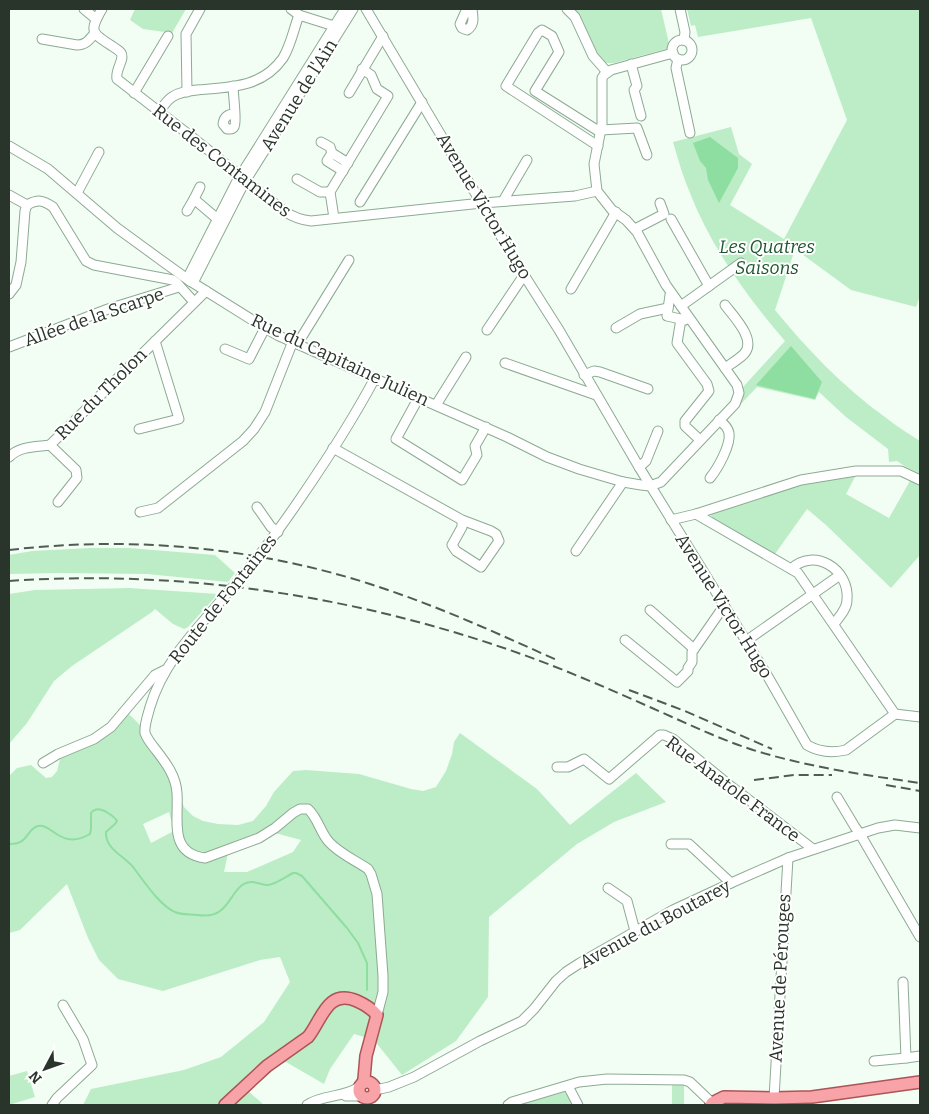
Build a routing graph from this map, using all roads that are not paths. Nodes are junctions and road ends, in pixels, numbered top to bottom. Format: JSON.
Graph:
{"nodes":[{"id":1,"x":84,"y":9,"type":"edge"},
{"id":2,"x":102,"y":9,"type":"edge"},
{"id":3,"x":200,"y":9,"type":"edge"},
{"id":4,"x":291,"y":9,"type":"edge"},
{"id":5,"x":345,"y":9,"type":"edge"},
{"id":6,"x":353,"y":9,"type":"edge"},
{"id":7,"x":366,"y":9,"type":"edge"},
{"id":8,"x":567,"y":9,"type":"edge"},
{"id":9,"x":680,"y":9,"type":"edge"},
{"id":10,"x":300,"y":15,"type":"junction"},
{"id":11,"x":96,"y":19,"type":"junction"},
{"id":12,"x":334,"y":26,"type":"junction"},
{"id":13,"x":95,"y":33,"type":"junction"},
{"id":14,"x":168,"y":36,"type":"dead end"},
{"id":15,"x":383,"y":36,"type":"junction"},
{"id":16,"x":42,"y":39,"type":"dead end"},
{"id":17,"x":684,"y":40,"type":"junction"},
{"id":18,"x":675,"y":56,"type":"junction"},
{"id":19,"x":631,"y":64,"type":"junction"},
{"id":20,"x":362,"y":69,"type":"junction"},
{"id":21,"x":607,"y":72,"type":"junction"},
{"id":22,"x":233,"y":86,"type":"junction"},
{"id":23,"x":535,"y":91,"type":"junction"},
{"id":24,"x":188,"y":92,"type":"junction"},
{"id":25,"x":134,"y":93,"type":"junction"},
{"id":26,"x":349,"y":93,"type":"dead end"},
{"id":27,"x":528,"y":100,"type":"junction"},
{"id":28,"x":422,"y":102,"type":"junction"},
{"id":29,"x":159,"y":112,"type":"junction"},
{"id":30,"x":235,"y":114,"type":"dead end"},
{"id":31,"x":640,"y":116,"type":"dead end"},
{"id":32,"x":601,"y":131,"type":"junction"},
{"id":33,"x":690,"y":133,"type":"dead end"},
{"id":34,"x":321,"y":142,"type":"dead end"},
{"id":35,"x":9,"y":146,"type":"edge"},
{"id":36,"x":598,"y":146,"type":"junction"},
{"id":37,"x":99,"y":152,"type":"dead end"},
{"id":38,"x":647,"y":155,"type":"dead end"},
{"id":39,"x":528,"y":160,"type":"dead end"},
{"id":40,"x":345,"y":167,"type":"junction"},
{"id":41,"x":243,"y":179,"type":"junction"},
{"id":42,"x":298,"y":179,"type":"dead end"},
{"id":43,"x":200,"y":187,"type":"dead end"},
{"id":44,"x":330,"y":192,"type":"junction"},
{"id":45,"x":597,"y":192,"type":"junction"},
{"id":46,"x":77,"y":193,"type":"junction"},
{"id":47,"x":9,"y":195,"type":"edge"},
{"id":48,"x":194,"y":199,"type":"junction"},
{"id":49,"x":503,"y":201,"type":"junction"},
{"id":50,"x":360,"y":202,"type":"dead end"},
{"id":51,"x":482,"y":203,"type":"junction"},
{"id":52,"x":660,"y":203,"type":"dead end"},
{"id":53,"x":27,"y":205,"type":"junction"},
{"id":54,"x":188,"y":211,"type":"dead end"},
{"id":55,"x":616,"y":212,"type":"junction"},
{"id":56,"x":334,"y":218,"type":"junction"},
{"id":57,"x":671,"y":219,"type":"dead end"},
{"id":58,"x":220,"y":221,"type":"junction"},
{"id":59,"x":634,"y":228,"type":"junction"},
{"id":60,"x":350,"y":260,"type":"dead end"},
{"id":61,"x":741,"y":264,"type":"dead end"},
{"id":62,"x":524,"y":275,"type":"junction"},
{"id":63,"x":176,"y":279,"type":"junction"},
{"id":64,"x":190,"y":281,"type":"junction"},
{"id":65,"x":709,"y":286,"type":"junction"},
{"id":66,"x":570,"y":289,"type":"dead end"},
{"id":67,"x":206,"y":291,"type":"junction"},
{"id":68,"x":672,"y":293,"type":"junction"},
{"id":69,"x":9,"y":294,"type":"edge"},
{"id":70,"x":194,"y":302,"type":"junction"},
{"id":71,"x":726,"y":305,"type":"dead end"},
{"id":72,"x":681,"y":306,"type":"junction"},
{"id":73,"x":668,"y":308,"type":"junction"},
{"id":74,"x":686,"y":320,"type":"junction"},
{"id":75,"x":265,"y":328,"type":"junction"},
{"id":76,"x":616,"y":328,"type":"dead end"},
{"id":77,"x":487,"y":330,"type":"dead end"},
{"id":78,"x":155,"y":341,"type":"junction"},
{"id":79,"x":295,"y":342,"type":"junction"},
{"id":80,"x":9,"y":347,"type":"edge"},
{"id":81,"x":225,"y":349,"type":"dead end"},
{"id":82,"x":466,"y":357,"type":"dead end"},
{"id":83,"x":505,"y":363,"type":"dead end"},
{"id":84,"x":725,"y":368,"type":"junction"},
{"id":85,"x":584,"y":375,"type":"junction"},
{"id":86,"x":375,"y":378,"type":"junction"},
{"id":87,"x":648,"y":389,"type":"dead end"},
{"id":88,"x":596,"y":396,"type":"junction"},
{"id":89,"x":419,"y":398,"type":"junction"},
{"id":90,"x":436,"y":405,"type":"junction"},
{"id":91,"x":719,"y":420,"type":"junction"},
{"id":92,"x":486,"y":427,"type":"junction"},
{"id":93,"x":140,"y":429,"type":"dead end"},
{"id":94,"x":658,"y":431,"type":"dead end"},
{"id":95,"x":700,"y":440,"type":"junction"},
{"id":96,"x":50,"y":445,"type":"junction"},
{"id":97,"x":333,"y":448,"type":"junction"},
{"id":98,"x":9,"y":457,"type":"edge"},
{"id":99,"x":639,"y":467,"type":"junction"},
{"id":100,"x":710,"y":478,"type":"dead end"},
{"id":101,"x":920,"y":480,"type":"edge"},
{"id":102,"x":623,"y":482,"type":"junction"},
{"id":103,"x":650,"y":486,"type":"junction"},
{"id":104,"x":58,"y":502,"type":"dead end"},
{"id":105,"x":256,"y":507,"type":"dead end"},
{"id":106,"x":140,"y":512,"type":"dead end"},
{"id":107,"x":696,"y":514,"type":"junction"},
{"id":108,"x":462,"y":520,"type":"junction"},
{"id":109,"x":671,"y":520,"type":"junction"},
{"id":110,"x":278,"y":532,"type":"junction"},
{"id":111,"x":576,"y":551,"type":"dead end"},
{"id":112,"x":791,"y":569,"type":"junction"},
{"id":113,"x":840,"y":575,"type":"junction"},
{"id":114,"x":813,"y":594,"type":"junction"},
{"id":115,"x":724,"y":606,"type":"junction"},
{"id":116,"x":650,"y":610,"type":"dead end"},
{"id":117,"x":834,"y":624,"type":"junction"},
{"id":118,"x":625,"y":640,"type":"dead end"},
{"id":119,"x":746,"y":641,"type":"junction"},
{"id":120,"x":694,"y":649,"type":"junction"},
{"id":121,"x":165,"y":670,"type":"junction"},
{"id":122,"x":895,"y":714,"type":"junction"},
{"id":123,"x":920,"y":717,"type":"edge"},
{"id":124,"x":44,"y":763,"type":"dead end"},
{"id":125,"x":557,"y":767,"type":"dead end"},
{"id":126,"x":837,"y":797,"type":"dead end"},
{"id":127,"x":920,"y":828,"type":"edge"},
{"id":128,"x":860,"y":834,"type":"junction"},
{"id":129,"x":671,"y":844,"type":"dead end"},
{"id":130,"x":813,"y":849,"type":"junction"},
{"id":131,"x":788,"y":858,"type":"junction"},
{"id":132,"x":731,"y":882,"type":"junction"},
{"id":133,"x":608,"y":888,"type":"dead end"},
{"id":134,"x":635,"y":931,"type":"junction"},
{"id":135,"x":920,"y":937,"type":"edge"},
{"id":136,"x":903,"y":982,"type":"dead end"},
{"id":137,"x":63,"y":1005,"type":"dead end"},
{"id":138,"x":376,"y":1015,"type":"junction"},
{"id":139,"x":920,"y":1056,"type":"edge"},
{"id":140,"x":906,"y":1058,"type":"junction"},
{"id":141,"x":874,"y":1061,"type":"dead end"},
{"id":142,"x":920,"y":1082,"type":"edge"},
{"id":143,"x":568,"y":1086,"type":"junction"},
{"id":144,"x":368,"y":1093,"type":"edge"},
{"id":145,"x":774,"y":1098,"type":"junction"},
{"id":146,"x":711,"y":1104,"type":"edge"},
{"id":147,"x":52,"y":1105,"type":"edge"},
{"id":148,"x":225,"y":1105,"type":"edge"},
{"id":149,"x":307,"y":1105,"type":"edge"},
{"id":150,"x":508,"y":1105,"type":"edge"},
{"id":151,"x":578,"y":1105,"type":"edge"}],
"edges":[{"from":1,"to":11,"type":"street"},
{"from":2,"to":11,"type":"street"},
{"from":3,"to":24,"type":"street"},
{"from":4,"to":10,"type":"street"},
{"from":5,"to":12,"type":"street","name":"Avenue de l'Ain"},
{"from":6,"to":41,"type":"street","name":"Avenue de l'Ain"},
{"from":7,"to":15,"type":"street","name":"Avenue Victor Hugo"},
{"from":8,"to":21,"type":"street"},
{"from":9,"to":17,"type":"street"},
{"from":10,"to":12,"type":"street"},
{"from":10,"to":22,"type":"street"},
{"from":11,"to":13,"type":"street"},
{"from":12,"to":41,"type":"street","name":"Avenue de l'Ain"},
{"from":13,"to":16,"type":"street"},
{"from":13,"to":25,"type":"street","name":"Rue des Contamines"},
{"from":14,"to":25,"type":"street"},
{"from":15,"to":20,"type":"street"},
{"from":15,"to":28,"type":"street","name":"Avenue Victor Hugo"},
{"from":17,"to":18,"type":"street"},
{"from":17,"to":18,"type":"street"},
{"from":18,"to":19,"type":"street"},
{"from":18,"to":33,"type":"street"},
{"from":19,"to":21,"type":"street"},
{"from":19,"to":31,"type":"street"},
{"from":20,"to":26,"type":"street"},
{"from":20,"to":40,"type":"street"},
{"from":21,"to":32,"type":"street"},
{"from":22,"to":24,"type":"street"},
{"from":22,"to":30,"type":"street"},
{"from":23,"to":27,"type":"street"},
{"from":23,"to":27,"type":"street"},
{"from":23,"to":32,"type":"street"},
{"from":24,"to":29,"type":"street"},
{"from":25,"to":29,"type":"street","name":"Rue des Contamines"},
{"from":27,"to":36,"type":"street"},
{"from":28,"to":50,"type":"street"},
{"from":28,"to":51,"type":"street","name":"Avenue Victor Hugo"},
{"from":29,"to":41,"type":"street","name":"Rue des Contamines"},
{"from":32,"to":36,"type":"street"},
{"from":32,"to":38,"type":"street"},
{"from":34,"to":40,"type":"street"},
{"from":35,"to":46,"type":"street","name":"Rue du Capitaine Julien"},
{"from":36,"to":45,"type":"street"},
{"from":37,"to":46,"type":"street"},
{"from":39,"to":49,"type":"street"},
{"from":40,"to":44,"type":"street"},
{"from":41,"to":56,"type":"street","name":"Rue des Contamines"},
{"from":41,"to":58,"type":"street","name":"Avenue de l'Ain"},
{"from":42,"to":44,"type":"street","name":"Rue des Contamines"},
{"from":43,"to":48,"type":"street"},
{"from":44,"to":56,"type":"street"},
{"from":45,"to":49,"type":"street","name":"Rue des Contamines"},
{"from":45,"to":55,"type":"street"},
{"from":46,"to":63,"type":"street","name":"Rue du Capitaine Julien"},
{"from":47,"to":53,"type":"street"},
{"from":48,"to":54,"type":"street"},
{"from":48,"to":58,"type":"street"},
{"from":49,"to":51,"type":"street","name":"Rue des Contamines"},
{"from":51,"to":56,"type":"street","name":"Rue des Contamines"},
{"from":51,"to":62,"type":"street","name":"Avenue Victor Hugo"},
{"from":52,"to":59,"type":"street"},
{"from":53,"to":63,"type":"street"},
{"from":53,"to":69,"type":"street"},
{"from":55,"to":59,"type":"street"},
{"from":55,"to":66,"type":"street"},
{"from":57,"to":65,"type":"street"},
{"from":58,"to":64,"type":"street","name":"Avenue de l'Ain"},
{"from":59,"to":68,"type":"street"},
{"from":60,"to":79,"type":"street"},
{"from":61,"to":65,"type":"street"},
{"from":62,"to":77,"type":"street"},
{"from":62,"to":85,"type":"street","name":"Avenue Victor Hugo"},
{"from":63,"to":64,"type":"street","name":"Rue du Capitaine Julien"},
{"from":63,"to":70,"type":"street"},
{"from":63,"to":80,"type":"street","name":"Allée de la Scarpe"},
{"from":64,"to":67,"type":"street","name":"Rue du Capitaine Julien"},
{"from":65,"to":72,"type":"street"},
{"from":67,"to":70,"type":"street","name":"Rue du Tholon"},
{"from":67,"to":75,"type":"street","name":"Rue du Capitaine Julien"},
{"from":68,"to":72,"type":"street"},
{"from":68,"to":73,"type":"street"},
{"from":70,"to":78,"type":"street","name":"Rue du Tholon"},
{"from":71,"to":84,"type":"street"},
{"from":72,"to":74,"type":"street"},
{"from":73,"to":74,"type":"street"},
{"from":73,"to":76,"type":"street"},
{"from":74,"to":84,"type":"street"},
{"from":74,"to":95,"type":"street"},
{"from":75,"to":79,"type":"street","name":"Rue du Capitaine Julien"},
{"from":75,"to":81,"type":"street"},
{"from":78,"to":93,"type":"street"},
{"from":78,"to":96,"type":"street","name":"Rue du Tholon"},
{"from":79,"to":86,"type":"street","name":"Rue du Capitaine Julien"},
{"from":79,"to":106,"type":"street"},
{"from":82,"to":90,"type":"street"},
{"from":83,"to":88,"type":"street"},
{"from":84,"to":91,"type":"street"},
{"from":85,"to":87,"type":"street"},
{"from":85,"to":88,"type":"street","name":"Avenue Victor Hugo"},
{"from":86,"to":89,"type":"street","name":"Rue du Capitaine Julien"},
{"from":86,"to":97,"type":"street","name":"Route de Fontaines"},
{"from":88,"to":99,"type":"street","name":"Avenue Victor Hugo"},
{"from":89,"to":90,"type":"street","name":"Rue du Capitaine Julien"},
{"from":89,"to":92,"type":"street"},
{"from":90,"to":92,"type":"street","name":"Rue du Capitaine Julien"},
{"from":91,"to":95,"type":"street"},
{"from":91,"to":100,"type":"street"},
{"from":92,"to":102,"type":"street","name":"Rue du Capitaine Julien"},
{"from":94,"to":99,"type":"street"},
{"from":95,"to":103,"type":"street"},
{"from":96,"to":98,"type":"street"},
{"from":96,"to":104,"type":"street","name":"Rue du Tholon"},
{"from":97,"to":108,"type":"street"},
{"from":97,"to":110,"type":"street","name":"Route de Fontaines"},
{"from":99,"to":103,"type":"street","name":"Avenue Victor Hugo"},
{"from":101,"to":107,"type":"street"},
{"from":102,"to":103,"type":"street","name":"Rue du Capitaine Julien"},
{"from":102,"to":111,"type":"street"},
{"from":103,"to":109,"type":"street","name":"Avenue Victor Hugo"},
{"from":105,"to":110,"type":"street"},
{"from":107,"to":109,"type":"street"},
{"from":107,"to":112,"type":"street"},
{"from":108,"to":108,"type":"street"},
{"from":109,"to":115,"type":"street","name":"Avenue Victor Hugo"},
{"from":110,"to":121,"type":"street","name":"Route de Fontaines","bridge":true},
{"from":112,"to":113,"type":"street"},
{"from":112,"to":114,"type":"street"},
{"from":113,"to":114,"type":"street"},
{"from":113,"to":117,"type":"street"},
{"from":114,"to":117,"type":"street"},
{"from":114,"to":119,"type":"street"},
{"from":115,"to":119,"type":"street","name":"Avenue Victor Hugo"},
{"from":115,"to":120,"type":"street"},
{"from":116,"to":120,"type":"street"},
{"from":117,"to":122,"type":"street"},
{"from":118,"to":120,"type":"street"},
{"from":119,"to":122,"type":"street","name":"Avenue Victor Hugo"},
{"from":121,"to":124,"type":"street"},
{"from":121,"to":138,"type":"street","name":"Route de Fontaines"},
{"from":122,"to":123,"type":"street"},
{"from":125,"to":130,"type":"street","name":"Rue Anatole France"},
{"from":126,"to":128,"type":"street"},
{"from":127,"to":128,"type":"street","name":"Avenue du Boutarey"},
{"from":128,"to":130,"type":"street","name":"Avenue du Boutarey"},
{"from":128,"to":135,"type":"street"},
{"from":129,"to":132,"type":"street"},
{"from":130,"to":131,"type":"street","name":"Avenue du Boutarey"},
{"from":131,"to":132,"type":"street","name":"Avenue du Boutarey"},
{"from":131,"to":145,"type":"street","name":"Avenue de Pérouges"},
{"from":132,"to":134,"type":"street","name":"Avenue du Boutarey"},
{"from":133,"to":134,"type":"street"},
{"from":134,"to":144,"type":"street","name":"Avenue du Boutarey"},
{"from":136,"to":140,"type":"street"},
{"from":137,"to":147,"type":"street"},
{"from":138,"to":144,"type":"main road"},
{"from":138,"to":148,"type":"main road"},
{"from":139,"to":140,"type":"street"},
{"from":140,"to":141,"type":"street"},
{"from":142,"to":145,"type":"main road"},
{"from":143,"to":146,"type":"street"},
{"from":143,"to":150,"type":"street"},
{"from":143,"to":151,"type":"street"},
{"from":144,"to":149,"type":"street","name":"Avenue du Boutarey"},
{"from":145,"to":146,"type":"main road"}]}
